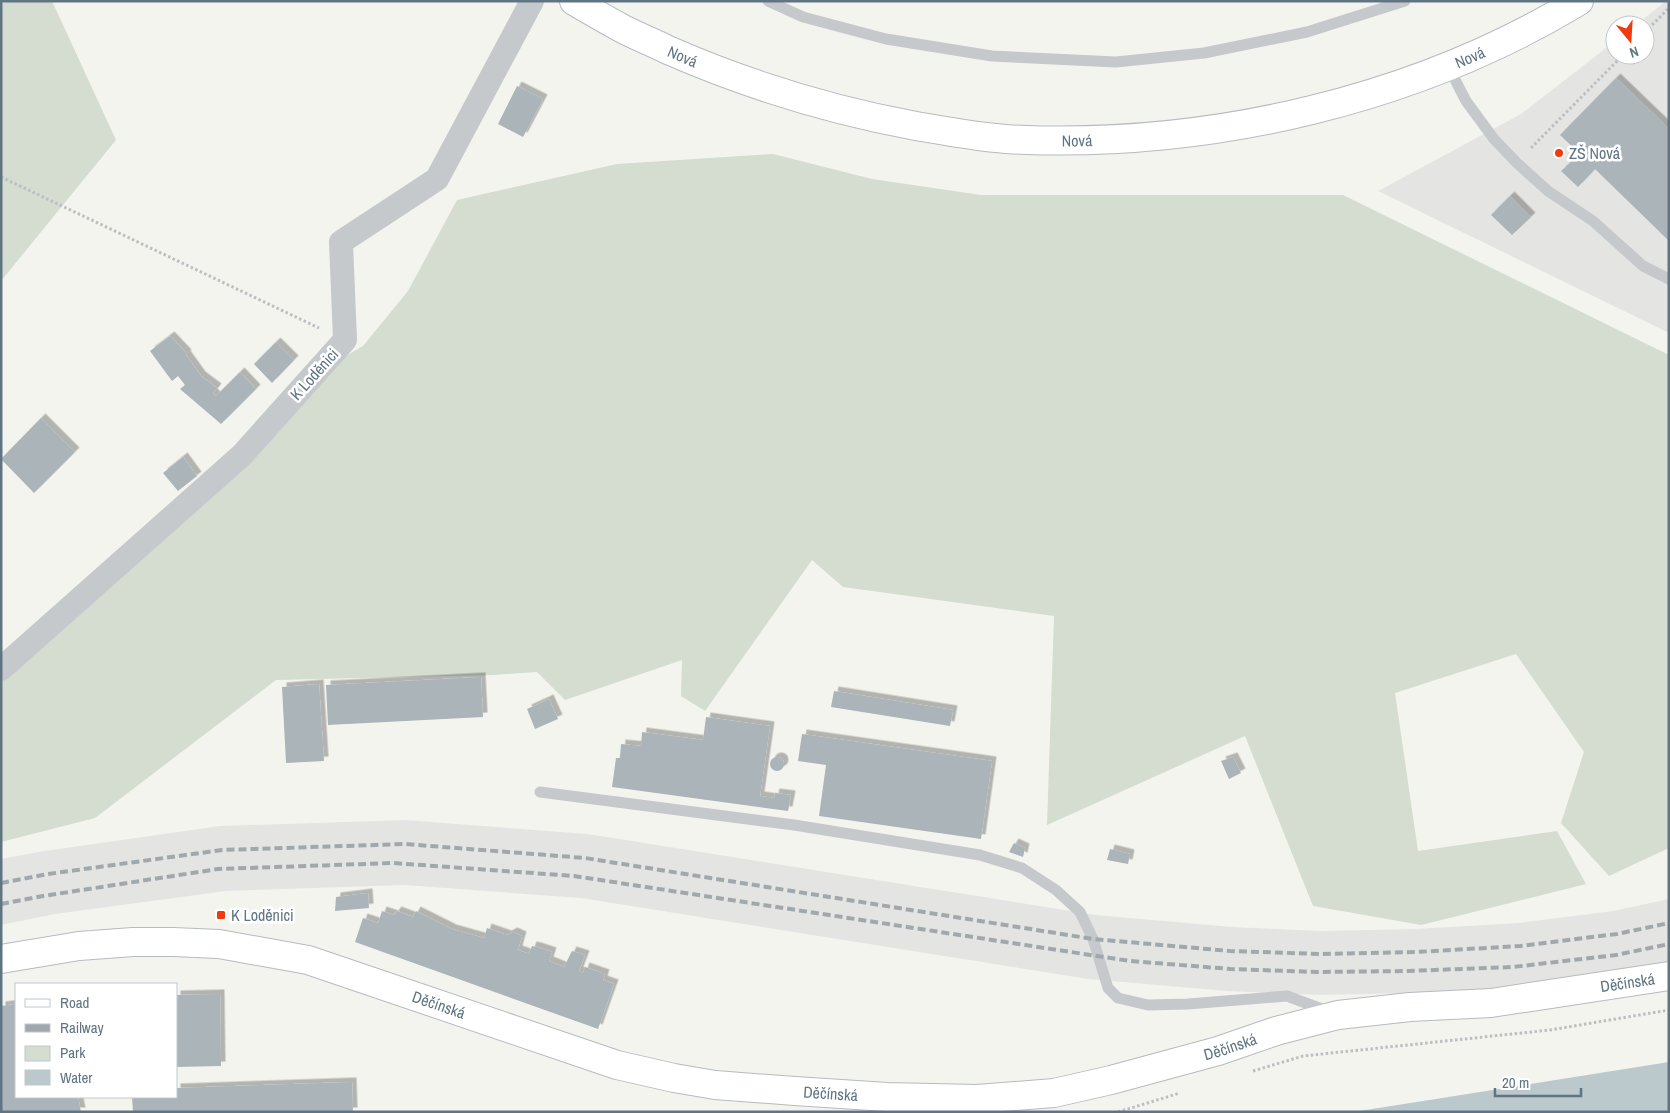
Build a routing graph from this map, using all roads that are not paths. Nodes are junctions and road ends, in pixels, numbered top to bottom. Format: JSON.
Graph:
{"nodes":[{"id":1,"x":532,"y":1,"type":"edge"},
{"id":2,"x":574,"y":1,"type":"edge"},
{"id":3,"x":768,"y":1,"type":"edge"},
{"id":4,"x":1405,"y":1,"type":"edge"},
{"id":5,"x":1579,"y":1,"type":"edge"},
{"id":6,"x":1448,"y":66,"type":"junction"},
{"id":7,"x":1669,"y":279,"type":"edge"},
{"id":8,"x":1,"y":669,"type":"edge"},
{"id":9,"x":540,"y":792,"type":"dead end"},
{"id":10,"x":1,"y":959,"type":"edge"},
{"id":11,"x":1669,"y":976,"type":"edge"},
{"id":12,"x":1338,"y":1015,"type":"junction"}],
"edges":[{"from":1,"to":8,"type":"street","name":"K Loděnici"},
{"from":2,"to":6,"type":"main road","name":"Nová"},
{"from":3,"to":4,"type":"lane"},
{"from":5,"to":6,"type":"main road","name":"Nová"},
{"from":6,"to":7,"type":"lane"},
{"from":9,"to":12,"type":"lane"},
{"from":10,"to":12,"type":"main road","name":"Děčínská"},
{"from":11,"to":12,"type":"main road","name":"Děčínská"}]}
